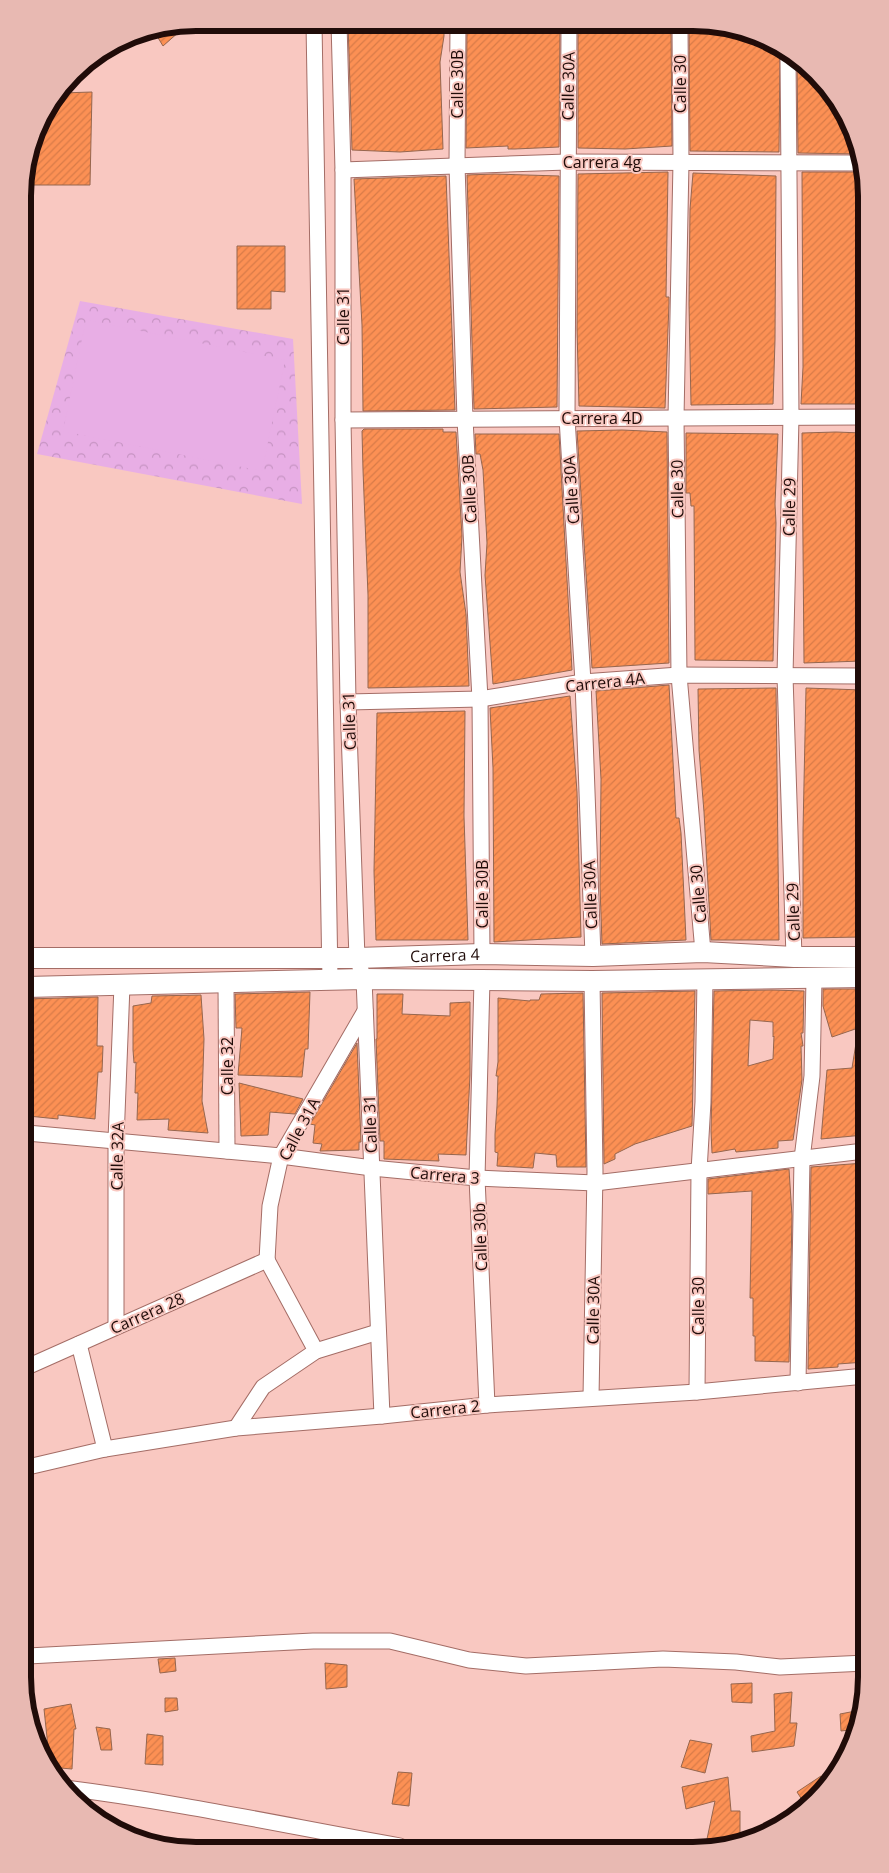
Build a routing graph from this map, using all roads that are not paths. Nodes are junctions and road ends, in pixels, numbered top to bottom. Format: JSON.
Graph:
{"nodes":[{"id":1,"x":458,"y":31,"type":"edge"},
{"id":2,"x":569,"y":31,"type":"edge"},
{"id":3,"x":680,"y":31,"type":"edge"},
{"id":4,"x":314,"y":32,"type":"edge"},
{"id":5,"x":339,"y":32,"type":"edge"},
{"id":6,"x":788,"y":62,"type":"edge"},
{"id":7,"x":567,"y":162,"type":"junction"},
{"id":8,"x":681,"y":162,"type":"junction"},
{"id":9,"x":788,"y":163,"type":"junction"},
{"id":10,"x":854,"y":163,"type":"edge"},
{"id":11,"x":457,"y":165,"type":"junction"},
{"id":12,"x":343,"y":170,"type":"junction"},
{"id":13,"x":791,"y":417,"type":"junction"},
{"id":14,"x":858,"y":417,"type":"edge"},
{"id":15,"x":567,"y":418,"type":"junction"},
{"id":16,"x":676,"y":418,"type":"junction"},
{"id":17,"x":465,"y":419,"type":"junction"},
{"id":18,"x":343,"y":420,"type":"junction"},
{"id":19,"x":679,"y":675,"type":"junction"},
{"id":20,"x":785,"y":676,"type":"junction"},
{"id":21,"x":858,"y":676,"type":"edge"},
{"id":22,"x":583,"y":682,"type":"junction"},
{"id":23,"x":480,"y":699,"type":"junction"},
{"id":24,"x":348,"y":702,"type":"junction"},
{"id":25,"x":703,"y":952,"type":"junction"},
{"id":26,"x":482,"y":954,"type":"junction"},
{"id":27,"x":592,"y":956,"type":"junction"},
{"id":28,"x":329,"y":957,"type":"junction"},
{"id":29,"x":794,"y":957,"type":"junction"},
{"id":30,"x":857,"y":957,"type":"edge"},
{"id":31,"x":31,"y":958,"type":"edge"},
{"id":32,"x":357,"y":958,"type":"junction"},
{"id":33,"x":857,"y":977,"type":"edge"},
{"id":34,"x":364,"y":979,"type":"junction"},
{"id":35,"x":705,"y":979,"type":"junction"},
{"id":36,"x":814,"y":979,"type":"junction"},
{"id":37,"x":330,"y":980,"type":"junction"},
{"id":38,"x":482,"y":980,"type":"junction"},
{"id":39,"x":226,"y":981,"type":"junction"},
{"id":40,"x":592,"y":981,"type":"junction"},
{"id":41,"x":122,"y":985,"type":"junction"},
{"id":42,"x":31,"y":987,"type":"edge"},
{"id":43,"x":365,"y":1011,"type":"junction"},
{"id":44,"x":31,"y":1133,"type":"edge"},
{"id":45,"x":116,"y":1140,"type":"junction"},
{"id":46,"x":227,"y":1151,"type":"junction"},
{"id":47,"x":857,"y":1152,"type":"edge"},
{"id":48,"x":281,"y":1156,"type":"junction"},
{"id":49,"x":802,"y":1159,"type":"junction"},
{"id":50,"x":372,"y":1168,"type":"junction"},
{"id":51,"x":699,"y":1171,"type":"junction"},
{"id":52,"x":477,"y":1178,"type":"junction"},
{"id":53,"x":595,"y":1183,"type":"junction"},
{"id":54,"x":267,"y":1260,"type":"junction"},
{"id":55,"x":116,"y":1327,"type":"junction"},
{"id":56,"x":378,"y":1332,"type":"junction"},
{"id":57,"x":79,"y":1344,"type":"junction"},
{"id":58,"x":316,"y":1351,"type":"junction"},
{"id":59,"x":31,"y":1365,"type":"edge"},
{"id":60,"x":857,"y":1377,"type":"edge"},
{"id":61,"x":798,"y":1382,"type":"junction"},
{"id":62,"x":697,"y":1392,"type":"junction"},
{"id":63,"x":591,"y":1398,"type":"junction"},
{"id":64,"x":487,"y":1405,"type":"junction"},
{"id":65,"x":382,"y":1416,"type":"junction"},
{"id":66,"x":236,"y":1428,"type":"junction"},
{"id":67,"x":105,"y":1449,"type":"junction"},
{"id":68,"x":31,"y":1465,"type":"edge"},
{"id":69,"x":31,"y":1656,"type":"edge"},
{"id":70,"x":857,"y":1663,"type":"edge"},
{"id":71,"x":76,"y":1789,"type":"edge"},
{"id":72,"x":379,"y":1842,"type":"edge"}],
"edges":[{"from":1,"to":11,"type":"street","name":"Calle 30B"},
{"from":2,"to":7,"type":"street","name":"Calle 30A"},
{"from":3,"to":8,"type":"street","name":"Calle 30"},
{"from":4,"to":28,"type":"street","name":"Calle 31"},
{"from":5,"to":12,"type":"street","name":"Calle 31"},
{"from":6,"to":9,"type":"street","name":"Calle 29"},
{"from":7,"to":8,"type":"street","name":"Carrera 4g"},
{"from":7,"to":11,"type":"street","name":"Carrera 4g"},
{"from":7,"to":15,"type":"street","name":"Calle 30A"},
{"from":8,"to":9,"type":"street","name":"Carrera 4g"},
{"from":8,"to":16,"type":"street","name":"Calle 30"},
{"from":9,"to":10,"type":"street","name":"Carrera 4g"},
{"from":9,"to":13,"type":"street","name":"Calle 29"},
{"from":11,"to":12,"type":"street","name":"Carrera 4g"},
{"from":11,"to":17,"type":"street","name":"Calle 30B"},
{"from":12,"to":18,"type":"street","name":"Calle 31"},
{"from":13,"to":14,"type":"street","name":"Carrera 4D"},
{"from":13,"to":16,"type":"street","name":"Carrera 4D"},
{"from":13,"to":20,"type":"street","name":"Calle 29"},
{"from":15,"to":16,"type":"street","name":"Carrera 4D"},
{"from":15,"to":17,"type":"street","name":"Carrera 4D"},
{"from":15,"to":22,"type":"street","name":"Calle 30A"},
{"from":16,"to":19,"type":"street","name":"Calle 30"},
{"from":17,"to":18,"type":"street","name":"Carrera 4D"},
{"from":17,"to":23,"type":"street","name":"Calle 30B"},
{"from":18,"to":24,"type":"street","name":"Calle 31"},
{"from":19,"to":20,"type":"street","name":"Carrera 4A"},
{"from":19,"to":22,"type":"street","name":"Carrera 4A"},
{"from":19,"to":25,"type":"street","name":"Calle 30"},
{"from":20,"to":21,"type":"street","name":"Carrera 4A"},
{"from":20,"to":29,"type":"street","name":"Calle 29"},
{"from":22,"to":23,"type":"street","name":"Carrera 4A"},
{"from":22,"to":27,"type":"street","name":"Calle 30A"},
{"from":23,"to":24,"type":"street","name":"Carrera 4A"},
{"from":23,"to":26,"type":"street","name":"Calle 30B"},
{"from":24,"to":32,"type":"street","name":"Calle 31"},
{"from":25,"to":27,"type":"main road","name":"Carrera 4"},
{"from":25,"to":29,"type":"main road","name":"Carrera 4"},
{"from":26,"to":27,"type":"main road","name":"Carrera 4"},
{"from":26,"to":32,"type":"main road","name":"Carrera 4"},
{"from":28,"to":31,"type":"main road","name":"Carrera 4"},
{"from":28,"to":32,"type":"main road","name":"Carrera 4"},
{"from":28,"to":37,"type":"street","name":"Calle 31"},
{"from":29,"to":30,"type":"main road","name":"Carrera 4"},
{"from":32,"to":34,"type":"street","name":"Calle 31"},
{"from":33,"to":36,"type":"main road","name":"Carrera 4"},
{"from":34,"to":37,"type":"main road","name":"Carrera 4"},
{"from":34,"to":38,"type":"main road","name":"Carrera 4"},
{"from":34,"to":43,"type":"street","name":"Calle 31"},
{"from":35,"to":36,"type":"main road","name":"Carrera 4"},
{"from":35,"to":40,"type":"main road","name":"Carrera 4"},
{"from":35,"to":51,"type":"street","name":"Calle 30"},
{"from":36,"to":49,"type":"street"},
{"from":37,"to":39,"type":"main road","name":"Carrera 4"},
{"from":38,"to":40,"type":"main road","name":"Carrera 4"},
{"from":38,"to":52,"type":"street","name":"Calle 30b"},
{"from":39,"to":41,"type":"main road","name":"Carrera 4"},
{"from":39,"to":46,"type":"street","name":"Calle 32"},
{"from":40,"to":53,"type":"street","name":"Calle 30A"},
{"from":41,"to":42,"type":"main road","name":"Carrera 4"},
{"from":41,"to":45,"type":"street","name":"Calle 32A"},
{"from":43,"to":48,"type":"street","name":"Calle 31A"},
{"from":43,"to":50,"type":"street","name":"Calle 31"},
{"from":44,"to":45,"type":"street","name":"Carrera 3"},
{"from":45,"to":46,"type":"street","name":"Carrera 3"},
{"from":45,"to":55,"type":"street","name":"Calle 32A"},
{"from":46,"to":48,"type":"street","name":"Carrera 3"},
{"from":47,"to":49,"type":"street","name":"Carrera 3"},
{"from":48,"to":50,"type":"street","name":"Carrera 3"},
{"from":48,"to":54,"type":"street","name":"Calle 31A"},
{"from":49,"to":51,"type":"street","name":"Carrera 3"},
{"from":49,"to":61,"type":"street"},
{"from":50,"to":52,"type":"street","name":"Carrera 3"},
{"from":50,"to":56,"type":"street","name":"Calle 31"},
{"from":51,"to":53,"type":"street","name":"Carrera 3"},
{"from":51,"to":62,"type":"street","name":"Calle 30"},
{"from":52,"to":53,"type":"street","name":"Carrera 3"},
{"from":52,"to":64,"type":"street","name":"Calle 30b"},
{"from":53,"to":63,"type":"street","name":"Calle 30A"},
{"from":54,"to":55,"type":"street","name":"Carrera 28"},
{"from":54,"to":58,"type":"street"},
{"from":55,"to":57,"type":"street","name":"Carrera 28"},
{"from":56,"to":58,"type":"street"},
{"from":56,"to":65,"type":"street","name":"Calle 31"},
{"from":57,"to":59,"type":"street","name":"Carrera 28"},
{"from":57,"to":67,"type":"street"},
{"from":58,"to":66,"type":"street"},
{"from":60,"to":61,"type":"street","name":"Carrera 2"},
{"from":61,"to":62,"type":"street","name":"Carrera 2"},
{"from":62,"to":63,"type":"street","name":"Carrera 2"},
{"from":63,"to":64,"type":"street","name":"Carrera 2"},
{"from":64,"to":65,"type":"street","name":"Carrera 2"},
{"from":65,"to":66,"type":"street","name":"Carrera 2"},
{"from":66,"to":67,"type":"street","name":"Carrera 2"},
{"from":67,"to":68,"type":"street","name":"Carrera 2"},
{"from":69,"to":70,"type":"street"},
{"from":71,"to":72,"type":"street"}]}
